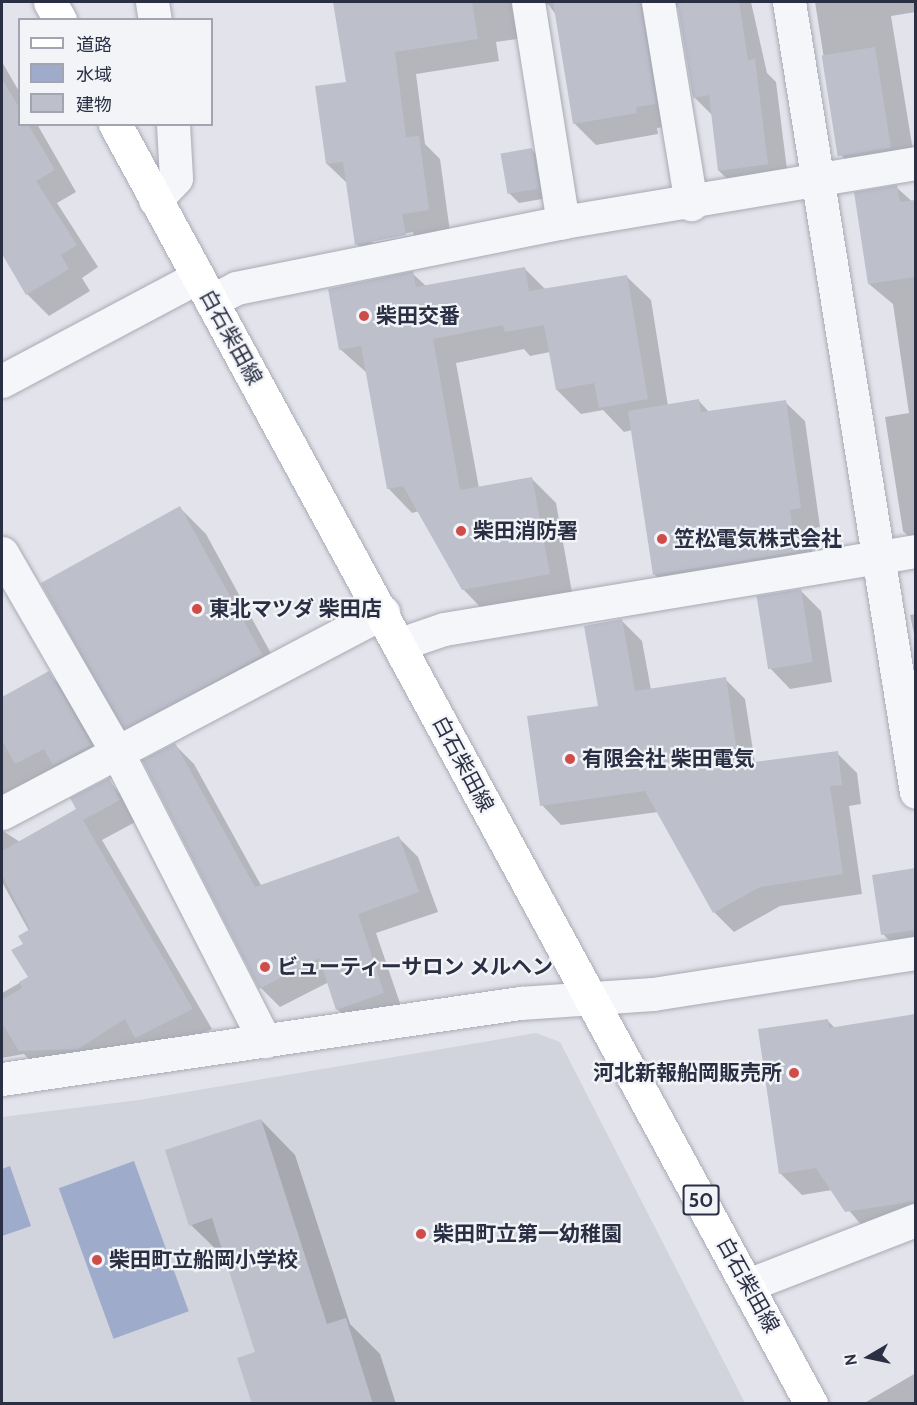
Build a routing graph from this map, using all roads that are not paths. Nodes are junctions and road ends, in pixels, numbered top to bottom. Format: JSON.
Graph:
{"nodes":[{"id":1,"x":50,"y":2,"type":"edge"},
{"id":2,"x":152,"y":2,"type":"edge"},
{"id":3,"x":528,"y":2,"type":"edge"},
{"id":4,"x":658,"y":2,"type":"edge"},
{"id":5,"x":789,"y":2,"type":"edge"},
{"id":6,"x":59,"y":18,"type":"edge"},
{"id":7,"x":155,"y":18,"type":"edge"},
{"id":8,"x":116,"y":126,"type":"edge"},
{"id":9,"x":173,"y":126,"type":"edge"},
{"id":10,"x":915,"y":163,"type":"edge"},
{"id":11,"x":821,"y":179,"type":"junction"},
{"id":12,"x":155,"y":200,"type":"junction"},
{"id":13,"x":691,"y":204,"type":"junction"},
{"id":14,"x":563,"y":222,"type":"junction"},
{"id":15,"x":204,"y":289,"type":"junction"},
{"id":16,"x":2,"y":381,"type":"edge"},
{"id":17,"x":915,"y":551,"type":"edge"},
{"id":18,"x":2,"y":553,"type":"edge"},
{"id":19,"x":877,"y":557,"type":"junction"},
{"id":20,"x":382,"y":612,"type":"junction"},
{"id":21,"x":400,"y":644,"type":"junction"},
{"id":22,"x":117,"y":752,"type":"junction"},
{"id":23,"x":915,"y":792,"type":"edge"},
{"id":24,"x":2,"y":813,"type":"edge"},
{"id":25,"x":915,"y":953,"type":"edge"},
{"id":26,"x":587,"y":998,"type":"junction"},
{"id":27,"x":265,"y":1041,"type":"junction"},
{"id":28,"x":2,"y":1079,"type":"edge"},
{"id":29,"x":915,"y":1220,"type":"edge"},
{"id":30,"x":748,"y":1285,"type":"junction"},
{"id":31,"x":812,"y":1404,"type":"edge"}],
"edges":[{"from":1,"to":6,"type":"main road"},
{"from":2,"to":7,"type":"street"},
{"from":3,"to":14,"type":"street"},
{"from":4,"to":13,"type":"street"},
{"from":5,"to":11,"type":"street"},
{"from":8,"to":12,"type":"main road","name":"白石柴田線","number":"50"},
{"from":9,"to":12,"type":"street"},
{"from":10,"to":11,"type":"street"},
{"from":11,"to":13,"type":"street"},
{"from":11,"to":19,"type":"street"},
{"from":12,"to":15,"type":"main road","name":"白石柴田線","number":"50"},
{"from":13,"to":14,"type":"street"},
{"from":14,"to":15,"type":"street"},
{"from":15,"to":16,"type":"street"},
{"from":15,"to":20,"type":"main road","name":"白石柴田線","number":"50"},
{"from":17,"to":19,"type":"street"},
{"from":18,"to":22,"type":"street"},
{"from":19,"to":21,"type":"street"},
{"from":19,"to":23,"type":"street"},
{"from":20,"to":21,"type":"main road","name":"白石柴田線","number":"50"},
{"from":20,"to":22,"type":"street"},
{"from":21,"to":26,"type":"main road","name":"白石柴田線","number":"50"},
{"from":22,"to":24,"type":"street"},
{"from":22,"to":27,"type":"street"},
{"from":25,"to":26,"type":"street"},
{"from":26,"to":27,"type":"street"},
{"from":26,"to":30,"type":"main road","name":"白石柴田線","number":"50"},
{"from":27,"to":28,"type":"street"},
{"from":29,"to":30,"type":"street"},
{"from":30,"to":31,"type":"main road","name":"白石柴田線","number":"50"}]}
